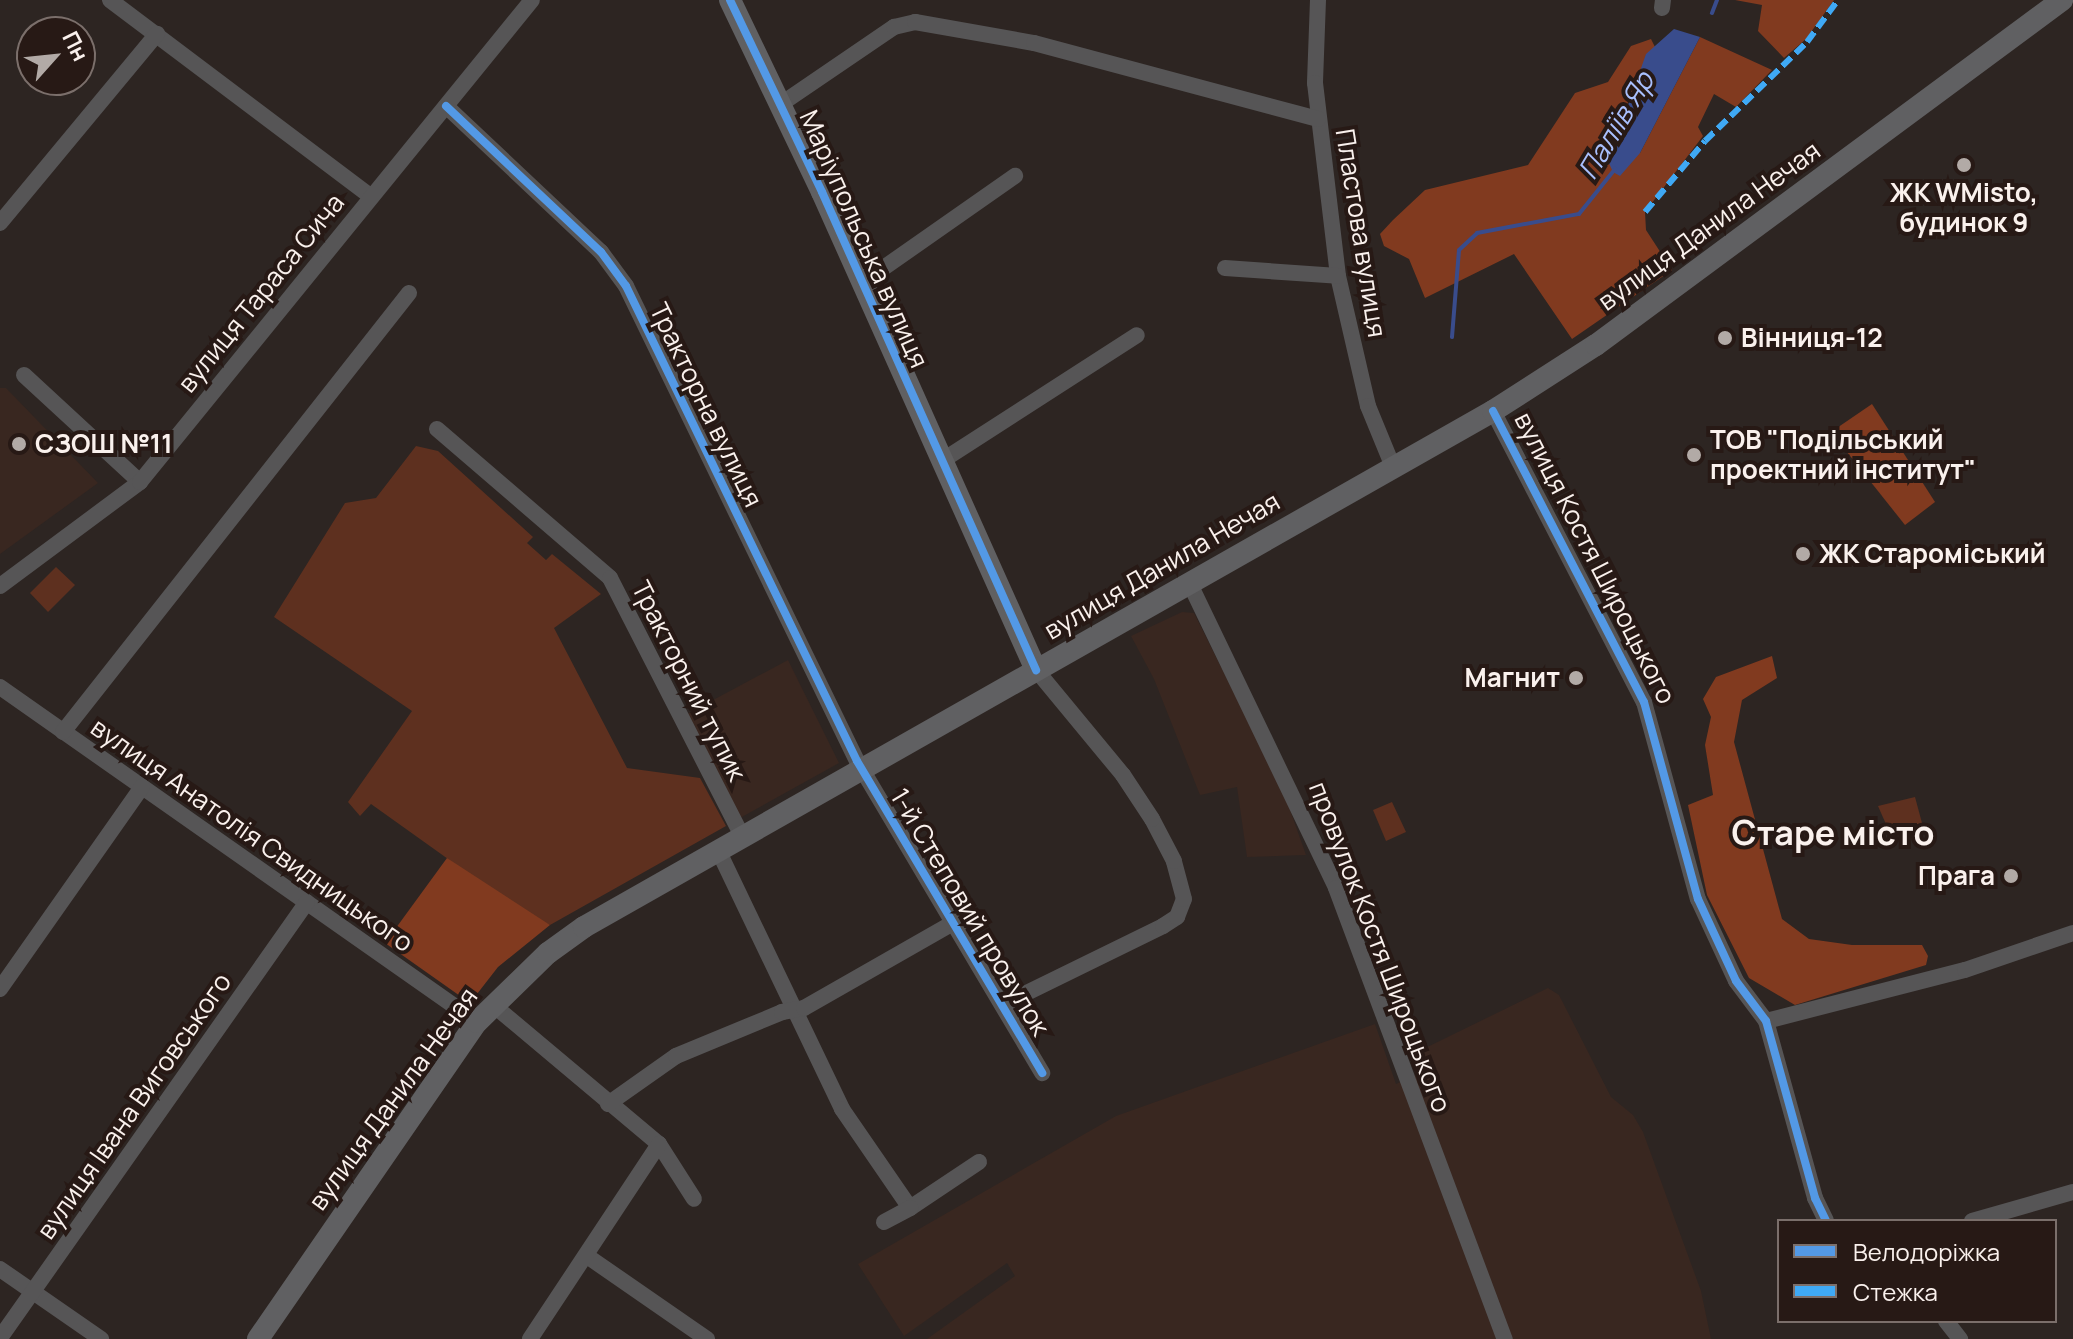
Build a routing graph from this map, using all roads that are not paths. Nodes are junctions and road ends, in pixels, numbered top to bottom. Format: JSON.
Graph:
{"nodes":[{"id":1,"x":110,"y":0,"type":"edge"},
{"id":2,"x":532,"y":0,"type":"edge"},
{"id":3,"x":730,"y":0,"type":"edge"},
{"id":4,"x":1318,"y":0,"type":"edge"},
{"id":5,"x":2062,"y":0,"type":"edge"},
{"id":6,"x":157,"y":34,"type":"junction"},
{"id":7,"x":781,"y":104,"type":"junction"},
{"id":8,"x":446,"y":106,"type":"junction"},
{"id":9,"x":1318,"y":119,"type":"junction"},
{"id":10,"x":1015,"y":176,"type":"dead end"},
{"id":11,"x":370,"y":196,"type":"junction"},
{"id":12,"x":0,"y":223,"type":"edge"},
{"id":13,"x":1225,"y":268,"type":"dead end"},
{"id":14,"x":1338,"y":276,"type":"junction"},
{"id":15,"x":862,"y":283,"type":"junction"},
{"id":16,"x":409,"y":293,"type":"dead end"},
{"id":17,"x":1137,"y":335,"type":"dead end"},
{"id":18,"x":24,"y":375,"type":"dead end"},
{"id":19,"x":1493,"y":411,"type":"junction"},
{"id":20,"x":437,"y":429,"type":"dead end"},
{"id":21,"x":940,"y":462,"type":"junction"},
{"id":22,"x":1393,"y":467,"type":"junction"},
{"id":23,"x":140,"y":482,"type":"junction"},
{"id":24,"x":1189,"y":582,"type":"junction"},
{"id":25,"x":0,"y":586,"type":"edge"},
{"id":26,"x":1036,"y":670,"type":"junction"},
{"id":27,"x":0,"y":687,"type":"edge"},
{"id":28,"x":63,"y":732,"type":"junction"},
{"id":29,"x":862,"y":771,"type":"junction"},
{"id":30,"x":142,"y":787,"type":"junction"},
{"id":31,"x":743,"y":838,"type":"junction"},
{"id":32,"x":719,"y":852,"type":"junction"},
{"id":33,"x":307,"y":902,"type":"junction"},
{"id":34,"x":955,"y":922,"type":"junction"},
{"id":35,"x":2073,"y":933,"type":"edge"},
{"id":36,"x":0,"y":989,"type":"edge"},
{"id":37,"x":492,"y":1004,"type":"junction"},
{"id":38,"x":1004,"y":1004,"type":"junction"},
{"id":39,"x":791,"y":1011,"type":"junction"},
{"id":40,"x":1766,"y":1021,"type":"junction"},
{"id":41,"x":477,"y":1022,"type":"junction"},
{"id":42,"x":1042,"y":1073,"type":"dead end"},
{"id":43,"x":608,"y":1104,"type":"junction"},
{"id":44,"x":659,"y":1144,"type":"junction"},
{"id":45,"x":979,"y":1162,"type":"dead end"},
{"id":46,"x":2073,"y":1192,"type":"edge"},
{"id":47,"x":694,"y":1199,"type":"dead end"},
{"id":48,"x":910,"y":1208,"type":"junction"},
{"id":49,"x":1825,"y":1219,"type":"edge"},
{"id":50,"x":1979,"y":1219,"type":"edge"},
{"id":51,"x":884,"y":1222,"type":"dead end"},
{"id":52,"x":587,"y":1256,"type":"junction"},
{"id":53,"x":0,"y":1269,"type":"edge"},
{"id":54,"x":33,"y":1292,"type":"junction"},
{"id":55,"x":1948,"y":1323,"type":"edge"},
{"id":56,"x":0,"y":1338,"type":"edge"},
{"id":57,"x":101,"y":1339,"type":"edge"},
{"id":58,"x":258,"y":1339,"type":"edge"},
{"id":59,"x":530,"y":1339,"type":"edge"},
{"id":60,"x":707,"y":1339,"type":"edge"},
{"id":61,"x":1505,"y":1339,"type":"edge"},
{"id":62,"x":1960,"y":1339,"type":"edge"}],
"edges":[{"from":1,"to":6,"type":"street"},
{"from":2,"to":8,"type":"street","name":"вулиця Тараса Сича"},
{"from":3,"to":7,"type":"main road","name":"Маріупольська вулиця"},
{"from":4,"to":9,"type":"street","name":"Пластова вулиця"},
{"from":5,"to":19,"type":"main road","name":"вулиця Данила Нечая"},
{"from":6,"to":11,"type":"street"},
{"from":6,"to":12,"type":"street"},
{"from":7,"to":9,"type":"street"},
{"from":7,"to":15,"type":"main road","name":"Маріупольська вулиця"},
{"from":8,"to":11,"type":"street","name":"вулиця Тараса Сича"},
{"from":8,"to":29,"type":"street","name":"Тракторна вулиця"},
{"from":9,"to":14,"type":"street","name":"Пластова вулиця"},
{"from":10,"to":15,"type":"street"},
{"from":11,"to":23,"type":"street","name":"вулиця Тараса Сича"},
{"from":13,"to":14,"type":"street"},
{"from":14,"to":22,"type":"street","name":"Пластова вулиця"},
{"from":15,"to":21,"type":"main road","name":"Маріупольська вулиця"},
{"from":16,"to":28,"type":"street"},
{"from":17,"to":21,"type":"street"},
{"from":18,"to":23,"type":"street"},
{"from":19,"to":22,"type":"main road","name":"вулиця Данила Нечая"},
{"from":19,"to":40,"type":"street","name":"вулиця Костя Широцького"},
{"from":20,"to":31,"type":"street","name":"Тракторний тупик"},
{"from":21,"to":26,"type":"main road","name":"Маріупольська вулиця"},
{"from":22,"to":24,"type":"main road","name":"вулиця Данила Нечая"},
{"from":23,"to":25,"type":"street","name":"вулиця Тараса Сича"},
{"from":24,"to":26,"type":"main road","name":"вулиця Данила Нечая"},
{"from":24,"to":61,"type":"street","name":"провулок Костя Широцького"},
{"from":26,"to":29,"type":"main road","name":"вулиця Данила Нечая"},
{"from":26,"to":38,"type":"street"},
{"from":27,"to":28,"type":"street","name":"вулиця Анатолія Свидницького"},
{"from":28,"to":30,"type":"street","name":"вулиця Анатолія Свидницького"},
{"from":29,"to":31,"type":"main road","name":"вулиця Данила Нечая"},
{"from":29,"to":34,"type":"street","name":"1-й Степовий провулок"},
{"from":30,"to":33,"type":"street","name":"вулиця Анатолія Свидницького"},
{"from":30,"to":36,"type":"street"},
{"from":31,"to":32,"type":"main road","name":"вулиця Данила Нечая"},
{"from":32,"to":37,"type":"main road","name":"вулиця Данила Нечая"},
{"from":32,"to":39,"type":"street"},
{"from":33,"to":41,"type":"street","name":"вулиця Анатолія Свидницького"},
{"from":33,"to":54,"type":"street","name":"вулиця Івана Виговського"},
{"from":34,"to":38,"type":"street","name":"1-й Степовий провулок"},
{"from":34,"to":39,"type":"street"},
{"from":35,"to":40,"type":"street"},
{"from":37,"to":41,"type":"main road","name":"вулиця Данила Нечая"},
{"from":37,"to":43,"type":"street"},
{"from":38,"to":42,"type":"street","name":"1-й Степовий провулок"},
{"from":39,"to":43,"type":"street"},
{"from":39,"to":48,"type":"street"},
{"from":40,"to":49,"type":"street","name":"вулиця Костя Широцького"},
{"from":41,"to":58,"type":"main road","name":"вулиця Данила Нечая"},
{"from":43,"to":44,"type":"street"},
{"from":44,"to":47,"type":"street"},
{"from":44,"to":52,"type":"street"},
{"from":45,"to":48,"type":"street"},
{"from":46,"to":50,"type":"street"},
{"from":48,"to":51,"type":"street"},
{"from":52,"to":59,"type":"street"},
{"from":52,"to":60,"type":"street"},
{"from":53,"to":54,"type":"street"},
{"from":54,"to":56,"type":"street","name":"вулиця Івана Виговського"},
{"from":54,"to":57,"type":"street"},
{"from":55,"to":62,"type":"street"}]}
